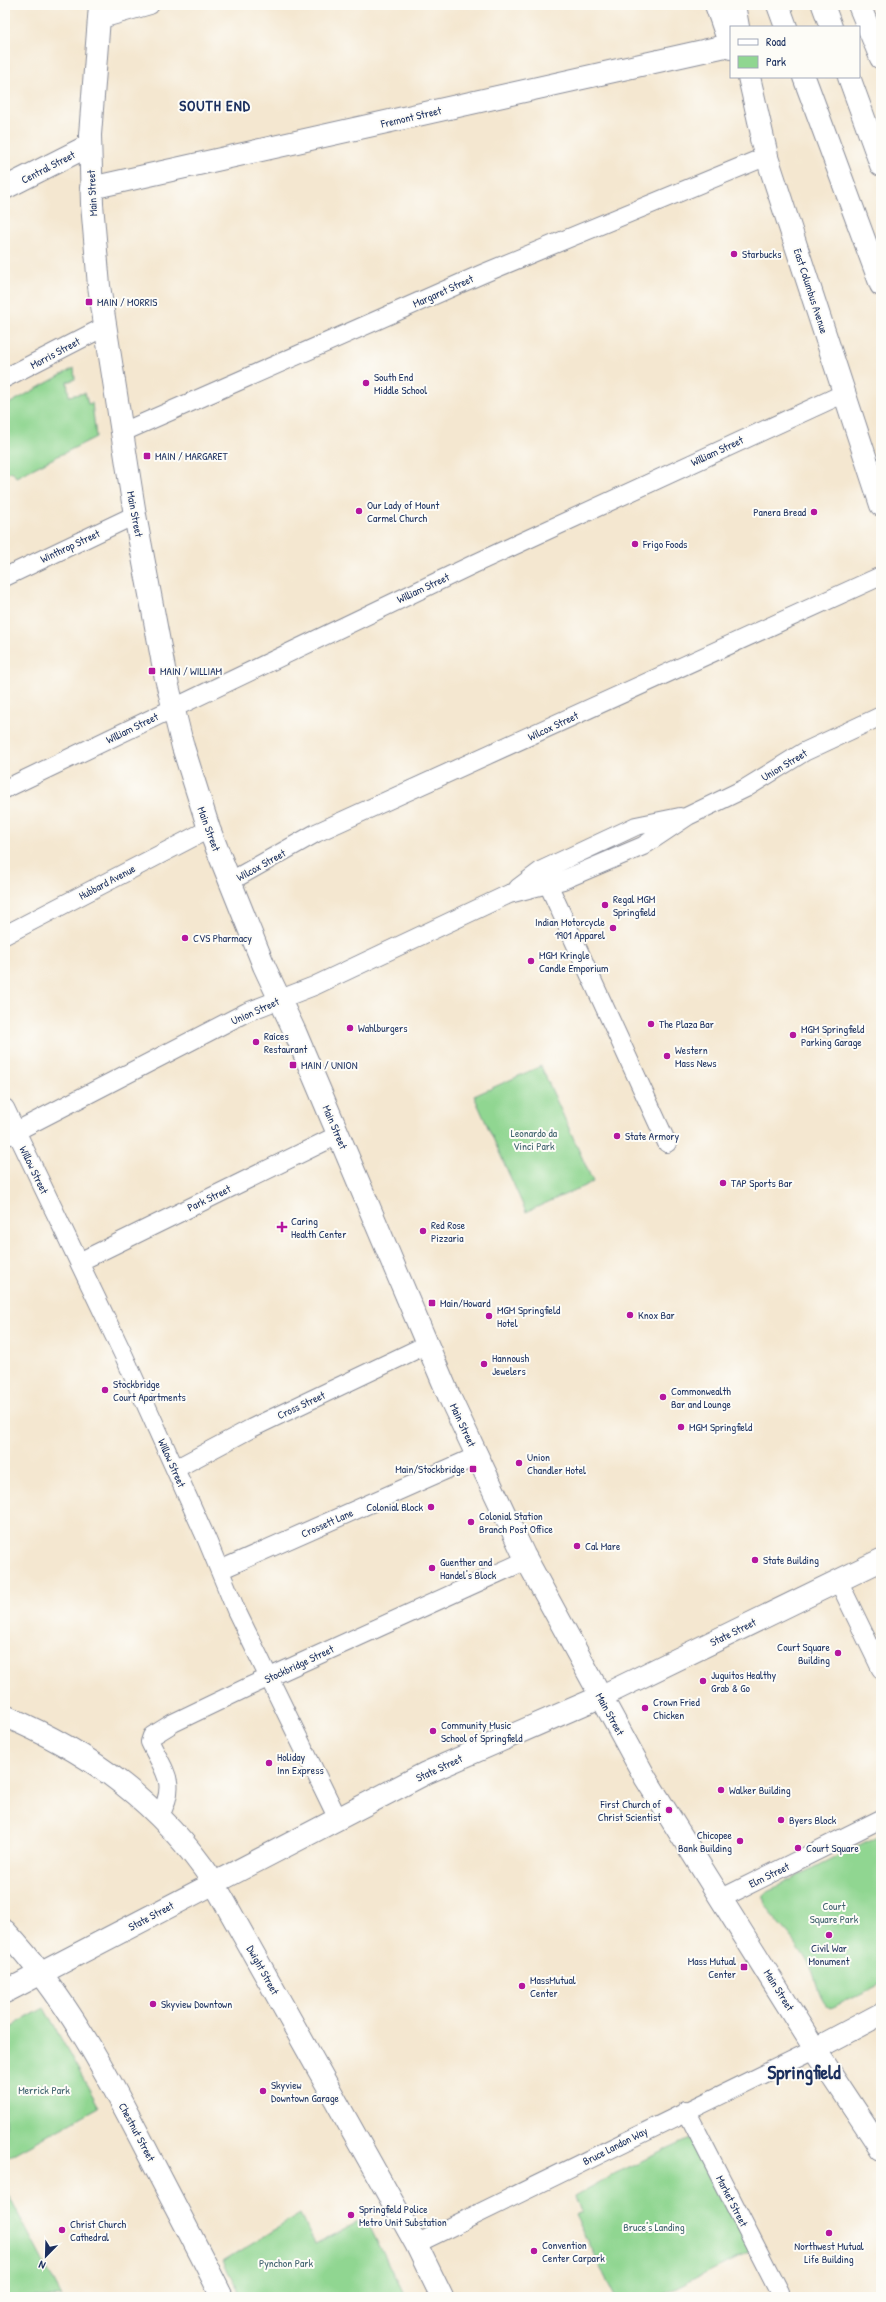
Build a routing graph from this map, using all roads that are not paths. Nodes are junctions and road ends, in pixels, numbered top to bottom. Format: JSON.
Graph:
{"nodes":[{"id":1,"x":150,"y":5,"type":"edge"},
{"id":2,"x":716,"y":5,"type":"edge"},
{"id":3,"x":734,"y":5,"type":"edge"},
{"id":4,"x":778,"y":5,"type":"edge"},
{"id":5,"x":823,"y":5,"type":"edge"},
{"id":6,"x":859,"y":5,"type":"edge"},
{"id":7,"x":99,"y":13,"type":"edge"},
{"id":8,"x":733,"y":26,"type":"edge"},
{"id":9,"x":786,"y":26,"type":"edge"},
{"id":10,"x":831,"y":26,"type":"edge"},
{"id":11,"x":730,"y":34,"type":"edge"},
{"id":12,"x":730,"y":41,"type":"edge"},
{"id":13,"x":881,"y":58,"type":"edge"},
{"id":14,"x":740,"y":78,"type":"edge"},
{"id":15,"x":749,"y":78,"type":"edge"},
{"id":16,"x":804,"y":78,"type":"edge"},
{"id":17,"x":849,"y":78,"type":"edge"},
{"id":18,"x":90,"y":145,"type":"junction"},
{"id":19,"x":767,"y":156,"type":"junction"},
{"id":20,"x":881,"y":165,"type":"edge"},
{"id":21,"x":5,"y":188,"type":"edge"},
{"id":22,"x":91,"y":188,"type":"junction"},
{"id":23,"x":881,"y":285,"type":"edge"},
{"id":24,"x":104,"y":327,"type":"junction"},
{"id":25,"x":5,"y":378,"type":"edge"},
{"id":26,"x":845,"y":393,"type":"junction"},
{"id":27,"x":123,"y":432,"type":"junction"},
{"id":28,"x":881,"y":505,"type":"edge"},
{"id":29,"x":135,"y":515,"type":"junction"},
{"id":30,"x":881,"y":576,"type":"edge"},
{"id":31,"x":5,"y":577,"type":"edge"},
{"id":32,"x":172,"y":708,"type":"junction"},
{"id":33,"x":881,"y":716,"type":"edge"},
{"id":34,"x":5,"y":789,"type":"edge"},
{"id":35,"x":688,"y":816,"type":"junction"},
{"id":36,"x":209,"y":829,"type":"junction"},
{"id":37,"x":229,"y":882,"type":"junction"},
{"id":38,"x":548,"y":884,"type":"junction"},
{"id":39,"x":509,"y":894,"type":"junction"},
{"id":40,"x":5,"y":935,"type":"edge"},
{"id":41,"x":280,"y":1000,"type":"junction"},
{"id":42,"x":5,"y":1108,"type":"edge"},
{"id":43,"x":11,"y":1135,"type":"edge"},
{"id":44,"x":338,"y":1135,"type":"junction"},
{"id":45,"x":667,"y":1143,"type":"dead end"},
{"id":46,"x":82,"y":1268,"type":"junction"},
{"id":47,"x":428,"y":1344,"type":"junction"},
{"id":48,"x":478,"y":1456,"type":"junction"},
{"id":49,"x":175,"y":1469,"type":"junction"},
{"id":50,"x":527,"y":1560,"type":"junction"},
{"id":51,"x":881,"y":1560,"type":"edge"},
{"id":52,"x":220,"y":1570,"type":"junction"},
{"id":53,"x":838,"y":1580,"type":"junction"},
{"id":54,"x":881,"y":1669,"type":"edge"},
{"id":55,"x":268,"y":1678,"type":"junction"},
{"id":56,"x":600,"y":1697,"type":"junction"},
{"id":57,"x":5,"y":1716,"type":"edge"},
{"id":58,"x":160,"y":1815,"type":"junction"},
{"id":59,"x":338,"y":1819,"type":"junction"},
{"id":60,"x":881,"y":1820,"type":"edge"},
{"id":61,"x":214,"y":1883,"type":"junction"},
{"id":62,"x":722,"y":1898,"type":"junction"},
{"id":63,"x":5,"y":1931,"type":"edge"},
{"id":64,"x":42,"y":1974,"type":"junction"},
{"id":65,"x":5,"y":1992,"type":"edge"},
{"id":66,"x":881,"y":2014,"type":"edge"},
{"id":67,"x":815,"y":2049,"type":"junction"},
{"id":68,"x":686,"y":2110,"type":"junction"},
{"id":69,"x":881,"y":2149,"type":"edge"},
{"id":70,"x":416,"y":2244,"type":"junction"},
{"id":71,"x":779,"y":2292,"type":"dead end"},
{"id":72,"x":222,"y":2297,"type":"edge"},
{"id":73,"x":442,"y":2297,"type":"edge"}],
"edges":[{"from":1,"to":7,"type":"street"},
{"from":2,"to":11,"type":"main road"},
{"from":3,"to":8,"type":"main road"},
{"from":4,"to":9,"type":"main road"},
{"from":5,"to":10,"type":"main road"},
{"from":6,"to":13,"type":"main road"},
{"from":7,"to":18,"type":"main road","name":"Main Street"},
{"from":12,"to":22,"type":"main road","name":"Fremont Street"},
{"from":14,"to":19,"type":"main road","name":"East Columbus Avenue"},
{"from":15,"to":19,"type":"main road"},
{"from":16,"to":23,"type":"main road"},
{"from":17,"to":20,"type":"main road"},
{"from":18,"to":21,"type":"main road","name":"Central Street"},
{"from":18,"to":22,"type":"main road","name":"Main Street"},
{"from":19,"to":26,"type":"main road","name":"East Columbus Avenue"},
{"from":19,"to":27,"type":"street","name":"Margaret Street"},
{"from":22,"to":24,"type":"main road","name":"Main Street"},
{"from":24,"to":25,"type":"street","name":"Morris Street"},
{"from":24,"to":27,"type":"main road","name":"Main Street"},
{"from":26,"to":28,"type":"main road","name":"East Columbus Avenue"},
{"from":26,"to":32,"type":"street","name":"William Street"},
{"from":27,"to":29,"type":"main road","name":"Main Street"},
{"from":29,"to":31,"type":"street","name":"Winthrop Street"},
{"from":29,"to":32,"type":"main road","name":"Main Street"},
{"from":30,"to":37,"type":"street","name":"Wilcox Street"},
{"from":32,"to":34,"type":"street","name":"William Street"},
{"from":32,"to":36,"type":"main road","name":"Main Street"},
{"from":33,"to":35,"type":"street","name":"Union Street"},
{"from":35,"to":38,"type":"street","name":"Union Street"},
{"from":35,"to":39,"type":"street","name":"Union Street"},
{"from":36,"to":37,"type":"main road","name":"Main Street"},
{"from":36,"to":40,"type":"street","name":"Hubbard Avenue"},
{"from":37,"to":41,"type":"main road","name":"Main Street"},
{"from":38,"to":39,"type":"street","name":"Union Street"},
{"from":38,"to":45,"type":"street"},
{"from":39,"to":41,"type":"street","name":"Union Street"},
{"from":41,"to":43,"type":"street","name":"Union Street"},
{"from":41,"to":44,"type":"main road","name":"Main Street"},
{"from":42,"to":43,"type":"street","name":"Willow Street"},
{"from":43,"to":46,"type":"street","name":"Willow Street"},
{"from":44,"to":46,"type":"street","name":"Park Street"},
{"from":44,"to":47,"type":"main road","name":"Main Street"},
{"from":46,"to":49,"type":"street","name":"Willow Street"},
{"from":47,"to":48,"type":"main road","name":"Main Street"},
{"from":47,"to":49,"type":"street","name":"Cross Street"},
{"from":48,"to":50,"type":"main road","name":"Main Street"},
{"from":48,"to":52,"type":"street","name":"Crossett Lane"},
{"from":49,"to":52,"type":"street","name":"Willow Street"},
{"from":50,"to":55,"type":"street","name":"Stockbridge Street"},
{"from":50,"to":56,"type":"main road","name":"Main Street"},
{"from":51,"to":53,"type":"main road","name":"State Street"},
{"from":52,"to":55,"type":"street","name":"Willow Street"},
{"from":53,"to":54,"type":"street"},
{"from":53,"to":56,"type":"main road","name":"State Street"},
{"from":55,"to":58,"type":"street","name":"Stockbridge Street"},
{"from":55,"to":59,"type":"street","name":"Willow Street"},
{"from":56,"to":59,"type":"main road","name":"State Street"},
{"from":56,"to":62,"type":"main road","name":"Main Street"},
{"from":57,"to":58,"type":"main road","name":"Dwight Street"},
{"from":58,"to":61,"type":"main road","name":"Dwight Street"},
{"from":59,"to":61,"type":"main road","name":"State Street"},
{"from":60,"to":62,"type":"street","name":"Elm Street"},
{"from":61,"to":64,"type":"main road","name":"State Street"},
{"from":61,"to":70,"type":"main road","name":"Dwight Street"},
{"from":62,"to":67,"type":"main road","name":"Main Street"},
{"from":63,"to":64,"type":"main road","name":"Chestnut Street"},
{"from":64,"to":65,"type":"main road","name":"State Street"},
{"from":64,"to":72,"type":"main road","name":"Chestnut Street"},
{"from":66,"to":67,"type":"main road"},
{"from":67,"to":68,"type":"street","name":"Bruce Landon Way"},
{"from":67,"to":69,"type":"main road","name":"Main Street"},
{"from":68,"to":70,"type":"street","name":"Bruce Landon Way"},
{"from":68,"to":71,"type":"street","name":"Market Street"},
{"from":70,"to":73,"type":"main road","name":"Dwight Street"}]}
